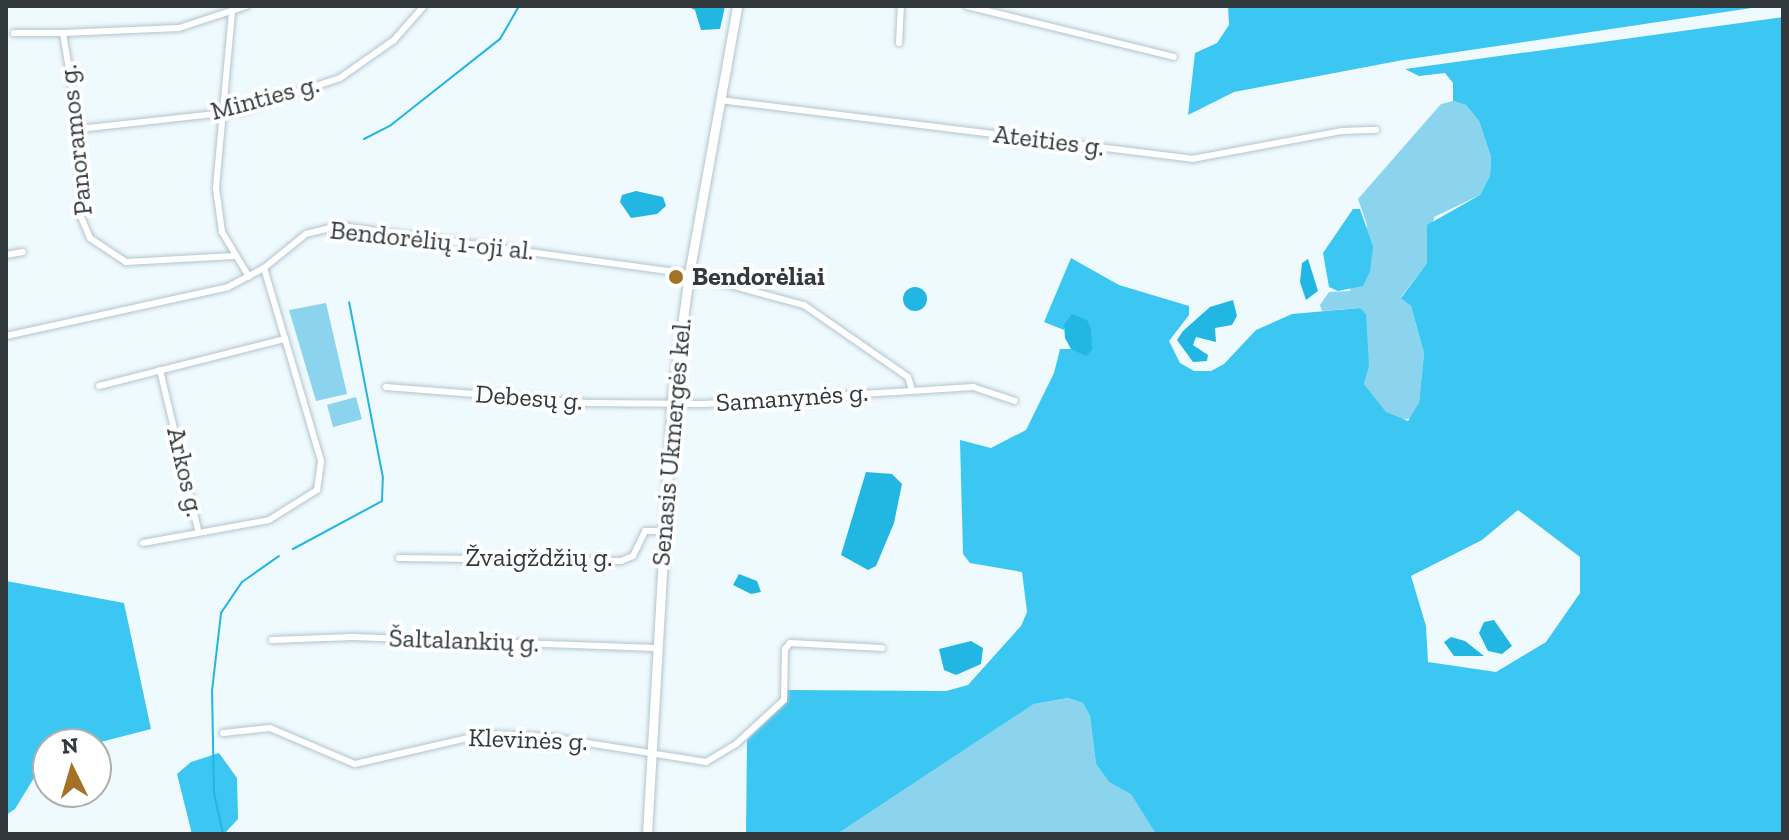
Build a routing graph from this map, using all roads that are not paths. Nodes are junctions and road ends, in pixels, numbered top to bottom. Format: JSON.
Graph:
{"nodes":[{"id":1,"x":246,"y":6,"type":"edge"},
{"id":2,"x":424,"y":6,"type":"edge"},
{"id":3,"x":737,"y":6,"type":"edge"},
{"id":4,"x":901,"y":6,"type":"edge"},
{"id":5,"x":967,"y":6,"type":"edge"},
{"id":6,"x":232,"y":12,"type":"junction"},
{"id":7,"x":14,"y":33,"type":"dead end"},
{"id":8,"x":63,"y":33,"type":"junction"},
{"id":9,"x":899,"y":43,"type":"dead end"},
{"id":10,"x":1174,"y":57,"type":"dead end"},
{"id":11,"x":720,"y":100,"type":"junction"},
{"id":12,"x":224,"y":114,"type":"junction"},
{"id":13,"x":79,"y":129,"type":"junction"},
{"id":14,"x":1376,"y":130,"type":"dead end"},
{"id":15,"x":23,"y":252,"type":"dead end"},
{"id":16,"x":6,"y":255,"type":"edge"},
{"id":17,"x":234,"y":256,"type":"junction"},
{"id":18,"x":264,"y":268,"type":"junction"},
{"id":19,"x":689,"y":274,"type":"junction"},
{"id":20,"x":249,"y":277,"type":"junction"},
{"id":21,"x":6,"y":336,"type":"edge"},
{"id":22,"x":285,"y":339,"type":"junction"},
{"id":23,"x":160,"y":370,"type":"junction"},
{"id":24,"x":99,"y":386,"type":"dead end"},
{"id":25,"x":386,"y":387,"type":"dead end"},
{"id":26,"x":912,"y":390,"type":"junction"},
{"id":27,"x":672,"y":400,"type":"junction"},
{"id":28,"x":1015,"y":401,"type":"dead end"},
{"id":29,"x":198,"y":529,"type":"junction"},
{"id":30,"x":662,"y":531,"type":"junction"},
{"id":31,"x":143,"y":543,"type":"dead end"},
{"id":32,"x":399,"y":558,"type":"dead end"},
{"id":33,"x":272,"y":640,"type":"dead end"},
{"id":34,"x":656,"y":648,"type":"junction"},
{"id":35,"x":882,"y":648,"type":"dead end"},
{"id":36,"x":223,"y":733,"type":"dead end"},
{"id":37,"x":650,"y":751,"type":"junction"},
{"id":38,"x":647,"y":834,"type":"edge"}],
"edges":[{"from":1,"to":6,"type":"street","name":"Panoramos g."},
{"from":2,"to":12,"type":"street","name":"Minties g."},
{"from":3,"to":11,"type":"main road","name":"Senasis Ukmergės kel."},
{"from":4,"to":9,"type":"street"},
{"from":5,"to":10,"type":"street"},
{"from":6,"to":8,"type":"street","name":"Panoramos g."},
{"from":6,"to":12,"type":"street"},
{"from":7,"to":8,"type":"street","name":"Panoramos g."},
{"from":8,"to":13,"type":"street","name":"Panoramos g."},
{"from":11,"to":14,"type":"street","name":"Ateities g."},
{"from":11,"to":19,"type":"main road","name":"Senasis Ukmergės kel."},
{"from":12,"to":13,"type":"street","name":"Minties g."},
{"from":12,"to":17,"type":"street"},
{"from":13,"to":17,"type":"street","name":"Panoramos g."},
{"from":15,"to":16,"type":"street"},
{"from":17,"to":20,"type":"street"},
{"from":18,"to":19,"type":"street","name":"Bendorėlių 1-oji al."},
{"from":18,"to":20,"type":"street","name":"Bendorėlių 1-oji al."},
{"from":18,"to":22,"type":"street","name":"Arkos g."},
{"from":19,"to":26,"type":"street","name":"Samanynės g."},
{"from":19,"to":27,"type":"main road","name":"Senasis Ukmergės kel."},
{"from":20,"to":21,"type":"street","name":"Bendorėlių 1-oji al."},
{"from":22,"to":23,"type":"street"},
{"from":22,"to":29,"type":"street","name":"Arkos g."},
{"from":23,"to":24,"type":"street"},
{"from":23,"to":29,"type":"street","name":"Arkos g."},
{"from":25,"to":27,"type":"street","name":"Debesų g."},
{"from":26,"to":27,"type":"street","name":"Samanynės g."},
{"from":26,"to":28,"type":"street","name":"Samanynės g."},
{"from":27,"to":30,"type":"main road","name":"Senasis Ukmergės kel."},
{"from":29,"to":31,"type":"street"},
{"from":30,"to":32,"type":"street","name":"Žvaigždžių g."},
{"from":30,"to":34,"type":"main road","name":"Senasis Ukmergės kel."},
{"from":33,"to":34,"type":"street","name":"Šaltalankių g."},
{"from":34,"to":37,"type":"main road","name":"Senasis Ukmergės kel."},
{"from":35,"to":37,"type":"street","name":"Klevinės g."},
{"from":36,"to":37,"type":"street","name":"Klevinės g."},
{"from":37,"to":38,"type":"main road","name":"Senasis Ukmergės kel."}]}
